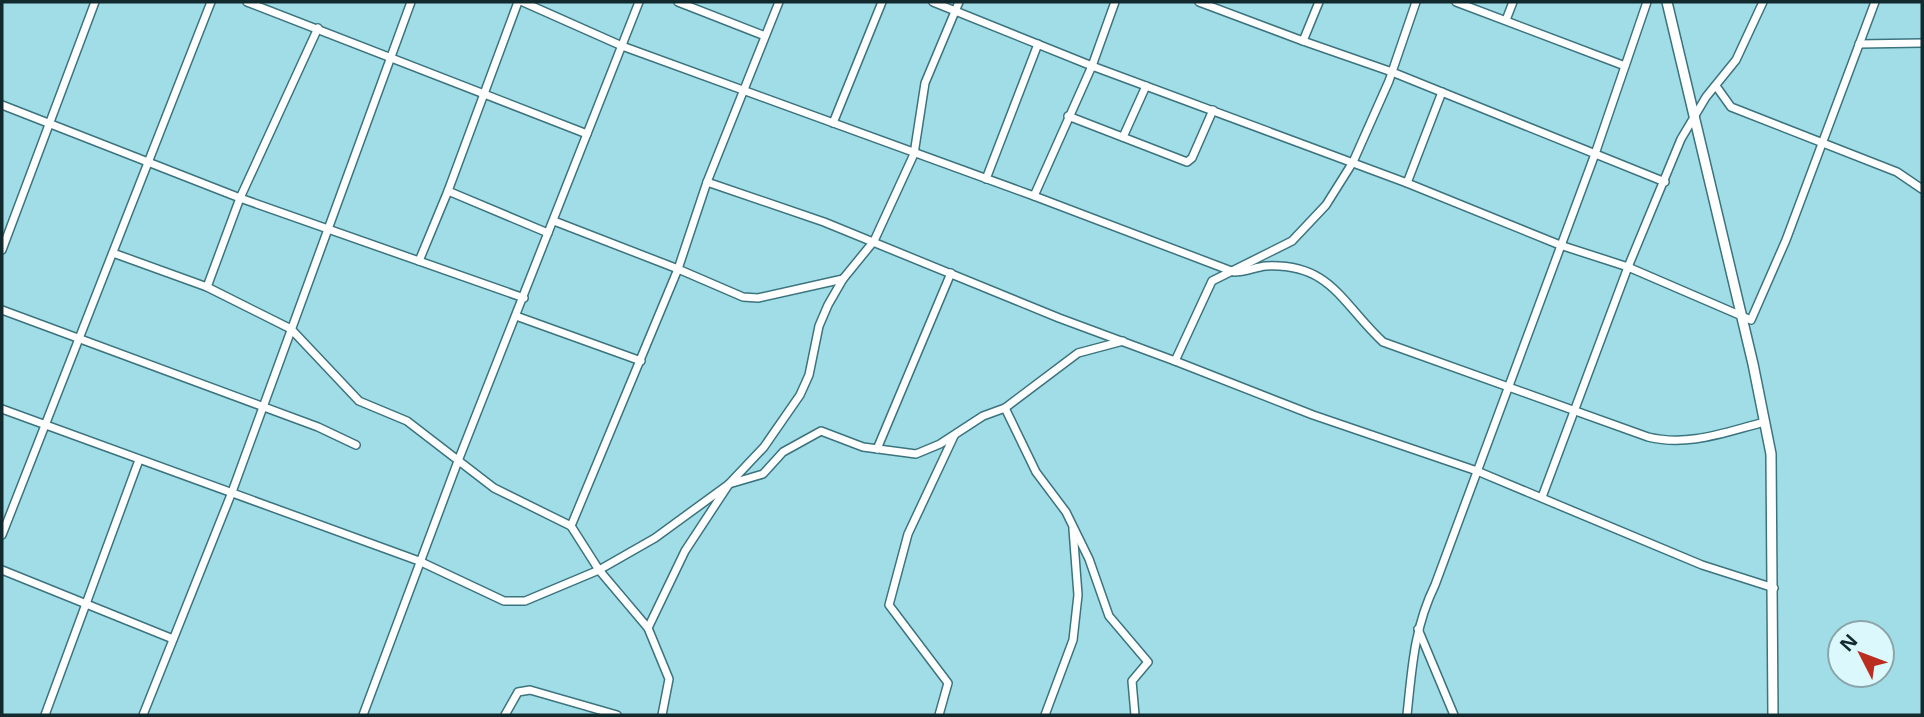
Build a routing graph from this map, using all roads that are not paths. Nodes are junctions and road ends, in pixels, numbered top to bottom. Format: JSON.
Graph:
{"nodes":[{"id":1,"x":95,"y":2,"type":"edge"},
{"id":2,"x":211,"y":2,"type":"edge"},
{"id":3,"x":247,"y":2,"type":"edge"},
{"id":4,"x":411,"y":2,"type":"edge"},
{"id":5,"x":520,"y":2,"type":"edge"},
{"id":6,"x":639,"y":2,"type":"edge"},
{"id":7,"x":678,"y":2,"type":"edge"},
{"id":8,"x":779,"y":2,"type":"edge"},
{"id":9,"x":882,"y":2,"type":"edge"},
{"id":10,"x":933,"y":2,"type":"edge"},
{"id":11,"x":959,"y":2,"type":"edge"},
{"id":12,"x":1115,"y":2,"type":"edge"},
{"id":13,"x":1199,"y":2,"type":"edge"},
{"id":14,"x":1319,"y":2,"type":"edge"},
{"id":15,"x":1416,"y":2,"type":"edge"},
{"id":16,"x":1456,"y":2,"type":"edge"},
{"id":17,"x":1513,"y":2,"type":"edge"},
{"id":18,"x":1647,"y":2,"type":"edge"},
{"id":19,"x":1667,"y":2,"type":"edge"},
{"id":20,"x":1763,"y":2,"type":"edge"},
{"id":21,"x":1875,"y":2,"type":"edge"},
{"id":22,"x":955,"y":11,"type":"junction"},
{"id":23,"x":1506,"y":20,"type":"junction"},
{"id":24,"x":318,"y":28,"type":"junction"},
{"id":25,"x":765,"y":36,"type":"junction"},
{"id":26,"x":1303,"y":41,"type":"junction"},
{"id":27,"x":1922,"y":43,"type":"edge"},
{"id":28,"x":1038,"y":44,"type":"junction"},
{"id":29,"x":1859,"y":44,"type":"junction"},
{"id":30,"x":622,"y":47,"type":"junction"},
{"id":31,"x":389,"y":58,"type":"junction"},
{"id":32,"x":1092,"y":66,"type":"junction"},
{"id":33,"x":1625,"y":66,"type":"junction"},
{"id":34,"x":1392,"y":72,"type":"junction"},
{"id":35,"x":1146,"y":86,"type":"junction"},
{"id":36,"x":1717,"y":86,"type":"junction"},
{"id":37,"x":744,"y":88,"type":"junction"},
{"id":38,"x":1442,"y":92,"type":"junction"},
{"id":39,"x":482,"y":93,"type":"junction"},
{"id":40,"x":2,"y":105,"type":"edge"},
{"id":41,"x":1213,"y":110,"type":"junction"},
{"id":42,"x":1694,"y":115,"type":"junction"},
{"id":43,"x":1068,"y":116,"type":"junction"},
{"id":44,"x":833,"y":123,"type":"junction"},
{"id":45,"x":49,"y":124,"type":"junction"},
{"id":46,"x":587,"y":134,"type":"junction"},
{"id":47,"x":1123,"y":137,"type":"junction"},
{"id":48,"x":1821,"y":142,"type":"junction"},
{"id":49,"x":914,"y":154,"type":"junction"},
{"id":50,"x":1595,"y":154,"type":"junction"},
{"id":51,"x":1353,"y":162,"type":"junction"},
{"id":52,"x":150,"y":163,"type":"junction"},
{"id":53,"x":986,"y":180,"type":"junction"},
{"id":54,"x":707,"y":181,"type":"junction"},
{"id":55,"x":1407,"y":183,"type":"junction"},
{"id":56,"x":1665,"y":183,"type":"junction"},
{"id":57,"x":1922,"y":189,"type":"edge"},
{"id":58,"x":448,"y":191,"type":"junction"},
{"id":59,"x":1034,"y":197,"type":"junction"},
{"id":60,"x":240,"y":198,"type":"junction"},
{"id":61,"x":554,"y":221,"type":"junction"},
{"id":62,"x":327,"y":228,"type":"junction"},
{"id":63,"x":548,"y":233,"type":"junction"},
{"id":64,"x":874,"y":241,"type":"junction"},
{"id":65,"x":1560,"y":245,"type":"junction"},
{"id":66,"x":2,"y":250,"type":"edge"},
{"id":67,"x":113,"y":253,"type":"junction"},
{"id":68,"x":419,"y":261,"type":"junction"},
{"id":69,"x":1628,"y":267,"type":"junction"},
{"id":70,"x":678,"y":269,"type":"junction"},
{"id":71,"x":1234,"y":272,"type":"junction"},
{"id":72,"x":951,"y":273,"type":"junction"},
{"id":73,"x":843,"y":279,"type":"junction"},
{"id":74,"x":207,"y":287,"type":"junction"},
{"id":75,"x":524,"y":298,"type":"junction"},
{"id":76,"x":2,"y":310,"type":"edge"},
{"id":77,"x":1739,"y":313,"type":"junction"},
{"id":78,"x":516,"y":316,"type":"junction"},
{"id":79,"x":291,"y":329,"type":"junction"},
{"id":80,"x":78,"y":339,"type":"junction"},
{"id":81,"x":1123,"y":341,"type":"junction"},
{"id":82,"x":641,"y":361,"type":"junction"},
{"id":83,"x":1175,"y":361,"type":"junction"},
{"id":84,"x":1507,"y":387,"type":"junction"},
{"id":85,"x":263,"y":407,"type":"junction"},
{"id":86,"x":1005,"y":408,"type":"junction"},
{"id":87,"x":2,"y":409,"type":"edge"},
{"id":88,"x":1573,"y":411,"type":"junction"},
{"id":89,"x":1765,"y":422,"type":"junction"},
{"id":90,"x":43,"y":426,"type":"junction"},
{"id":91,"x":954,"y":436,"type":"junction"},
{"id":92,"x":356,"y":445,"type":"dead end"},
{"id":93,"x":877,"y":450,"type":"junction"},
{"id":94,"x":139,"y":460,"type":"junction"},
{"id":95,"x":458,"y":461,"type":"junction"},
{"id":96,"x":1477,"y":471,"type":"junction"},
{"id":97,"x":729,"y":484,"type":"junction"},
{"id":98,"x":232,"y":492,"type":"junction"},
{"id":99,"x":1542,"y":497,"type":"junction"},
{"id":100,"x":571,"y":526,"type":"junction"},
{"id":101,"x":1073,"y":526,"type":"junction"},
{"id":102,"x":2,"y":535,"type":"edge"},
{"id":103,"x":419,"y":561,"type":"junction"},
{"id":104,"x":2,"y":570,"type":"edge"},
{"id":105,"x":599,"y":570,"type":"junction"},
{"id":106,"x":1774,"y":588,"type":"junction"},
{"id":107,"x":88,"y":605,"type":"junction"},
{"id":108,"x":1417,"y":627,"type":"junction"},
{"id":109,"x":648,"y":628,"type":"junction"},
{"id":110,"x":173,"y":639,"type":"junction"},
{"id":111,"x":46,"y":715,"type":"edge"},
{"id":112,"x":143,"y":715,"type":"edge"},
{"id":113,"x":363,"y":715,"type":"edge"},
{"id":114,"x":505,"y":715,"type":"edge"},
{"id":115,"x":617,"y":715,"type":"edge"},
{"id":116,"x":662,"y":715,"type":"edge"},
{"id":117,"x":939,"y":715,"type":"edge"},
{"id":118,"x":1045,"y":715,"type":"edge"},
{"id":119,"x":1135,"y":715,"type":"edge"},
{"id":120,"x":1407,"y":715,"type":"edge"},
{"id":121,"x":1454,"y":715,"type":"edge"},
{"id":122,"x":1773,"y":715,"type":"edge"}],
"edges":[{"from":1,"to":45,"type":"street"},
{"from":2,"to":52,"type":"street"},
{"from":3,"to":24,"type":"street"},
{"from":4,"to":31,"type":"street"},
{"from":5,"to":30,"type":"street"},
{"from":5,"to":39,"type":"street"},
{"from":6,"to":30,"type":"street"},
{"from":7,"to":25,"type":"street"},
{"from":8,"to":25,"type":"street"},
{"from":9,"to":44,"type":"street"},
{"from":10,"to":22,"type":"street"},
{"from":11,"to":22,"type":"street"},
{"from":12,"to":32,"type":"street"},
{"from":13,"to":26,"type":"street"},
{"from":14,"to":26,"type":"street"},
{"from":15,"to":34,"type":"street"},
{"from":16,"to":23,"type":"street"},
{"from":17,"to":23,"type":"street"},
{"from":18,"to":33,"type":"street"},
{"from":19,"to":42,"type":"street"},
{"from":20,"to":36,"type":"street"},
{"from":21,"to":29,"type":"street"},
{"from":22,"to":28,"type":"street"},
{"from":22,"to":49,"type":"street"},
{"from":23,"to":33,"type":"street"},
{"from":24,"to":31,"type":"street"},
{"from":24,"to":60,"type":"street"},
{"from":25,"to":37,"type":"street"},
{"from":26,"to":34,"type":"street"},
{"from":27,"to":29,"type":"street"},
{"from":28,"to":32,"type":"street"},
{"from":28,"to":53,"type":"street"},
{"from":29,"to":48,"type":"street"},
{"from":30,"to":37,"type":"street"},
{"from":30,"to":46,"type":"street"},
{"from":31,"to":39,"type":"street"},
{"from":31,"to":62,"type":"street"},
{"from":32,"to":35,"type":"street"},
{"from":32,"to":43,"type":"street"},
{"from":33,"to":50,"type":"street"},
{"from":34,"to":38,"type":"street"},
{"from":34,"to":51,"type":"street"},
{"from":35,"to":41,"type":"street"},
{"from":35,"to":47,"type":"street"},
{"from":36,"to":42,"type":"street"},
{"from":36,"to":48,"type":"street"},
{"from":37,"to":44,"type":"street"},
{"from":37,"to":54,"type":"street"},
{"from":38,"to":50,"type":"street"},
{"from":38,"to":55,"type":"street"},
{"from":39,"to":46,"type":"street"},
{"from":39,"to":58,"type":"street"},
{"from":40,"to":45,"type":"street"},
{"from":41,"to":47,"type":"street"},
{"from":41,"to":51,"type":"street"},
{"from":42,"to":56,"type":"street"},
{"from":42,"to":77,"type":"street"},
{"from":43,"to":47,"type":"street"},
{"from":43,"to":59,"type":"street"},
{"from":44,"to":49,"type":"street"},
{"from":45,"to":52,"type":"street"},
{"from":45,"to":66,"type":"street"},
{"from":46,"to":61,"type":"street"},
{"from":48,"to":57,"type":"street"},
{"from":48,"to":77,"type":"street"},
{"from":49,"to":53,"type":"street"},
{"from":49,"to":64,"type":"street"},
{"from":50,"to":56,"type":"street"},
{"from":50,"to":65,"type":"street"},
{"from":51,"to":55,"type":"street"},
{"from":51,"to":71,"type":"street"},
{"from":52,"to":60,"type":"street"},
{"from":52,"to":67,"type":"street"},
{"from":53,"to":59,"type":"street"},
{"from":54,"to":64,"type":"street"},
{"from":54,"to":70,"type":"street"},
{"from":55,"to":65,"type":"street"},
{"from":56,"to":69,"type":"street"},
{"from":58,"to":63,"type":"street"},
{"from":58,"to":68,"type":"street"},
{"from":59,"to":71,"type":"street"},
{"from":60,"to":62,"type":"street"},
{"from":60,"to":74,"type":"street"},
{"from":61,"to":63,"type":"street"},
{"from":61,"to":70,"type":"street"},
{"from":62,"to":68,"type":"street"},
{"from":62,"to":79,"type":"street"},
{"from":63,"to":75,"type":"street"},
{"from":64,"to":72,"type":"street"},
{"from":64,"to":73,"type":"street"},
{"from":65,"to":69,"type":"street"},
{"from":65,"to":84,"type":"street"},
{"from":67,"to":74,"type":"street"},
{"from":67,"to":80,"type":"street"},
{"from":68,"to":75,"type":"street"},
{"from":69,"to":77,"type":"street"},
{"from":69,"to":88,"type":"street"},
{"from":70,"to":73,"type":"street"},
{"from":70,"to":82,"type":"street"},
{"from":71,"to":83,"type":"street"},
{"from":71,"to":84,"type":"street"},
{"from":72,"to":81,"type":"street"},
{"from":72,"to":93,"type":"street"},
{"from":73,"to":97,"type":"street"},
{"from":74,"to":79,"type":"street"},
{"from":75,"to":78,"type":"street"},
{"from":76,"to":80,"type":"street"},
{"from":77,"to":89,"type":"street"},
{"from":78,"to":82,"type":"street"},
{"from":78,"to":95,"type":"street"},
{"from":79,"to":85,"type":"street"},
{"from":79,"to":95,"type":"street"},
{"from":80,"to":85,"type":"street"},
{"from":80,"to":90,"type":"street"},
{"from":81,"to":83,"type":"street"},
{"from":81,"to":86,"type":"street"},
{"from":82,"to":100,"type":"street"},
{"from":83,"to":96,"type":"street"},
{"from":84,"to":88,"type":"street"},
{"from":84,"to":96,"type":"street"},
{"from":85,"to":92,"type":"street"},
{"from":85,"to":98,"type":"street"},
{"from":86,"to":91,"type":"street"},
{"from":86,"to":101,"type":"street"},
{"from":87,"to":90,"type":"street"},
{"from":88,"to":89,"type":"street"},
{"from":88,"to":99,"type":"street"},
{"from":89,"to":106,"type":"street"},
{"from":90,"to":94,"type":"street"},
{"from":90,"to":102,"type":"street"},
{"from":91,"to":93,"type":"street"},
{"from":91,"to":117,"type":"street"},
{"from":93,"to":97,"type":"street"},
{"from":94,"to":98,"type":"street"},
{"from":94,"to":107,"type":"street"},
{"from":95,"to":100,"type":"street"},
{"from":95,"to":103,"type":"street"},
{"from":96,"to":99,"type":"street"},
{"from":96,"to":108,"type":"street"},
{"from":97,"to":105,"type":"street"},
{"from":97,"to":109,"type":"street"},
{"from":98,"to":103,"type":"street"},
{"from":98,"to":110,"type":"street"},
{"from":99,"to":106,"type":"street"},
{"from":100,"to":105,"type":"street"},
{"from":101,"to":118,"type":"street"},
{"from":101,"to":119,"type":"street"},
{"from":103,"to":105,"type":"street"},
{"from":103,"to":113,"type":"street"},
{"from":104,"to":107,"type":"street"},
{"from":105,"to":109,"type":"street"},
{"from":106,"to":122,"type":"street"},
{"from":107,"to":110,"type":"street"},
{"from":107,"to":111,"type":"street"},
{"from":108,"to":120,"type":"street"},
{"from":108,"to":121,"type":"street"},
{"from":109,"to":116,"type":"street"},
{"from":110,"to":112,"type":"street"},
{"from":114,"to":115,"type":"street"}]}
